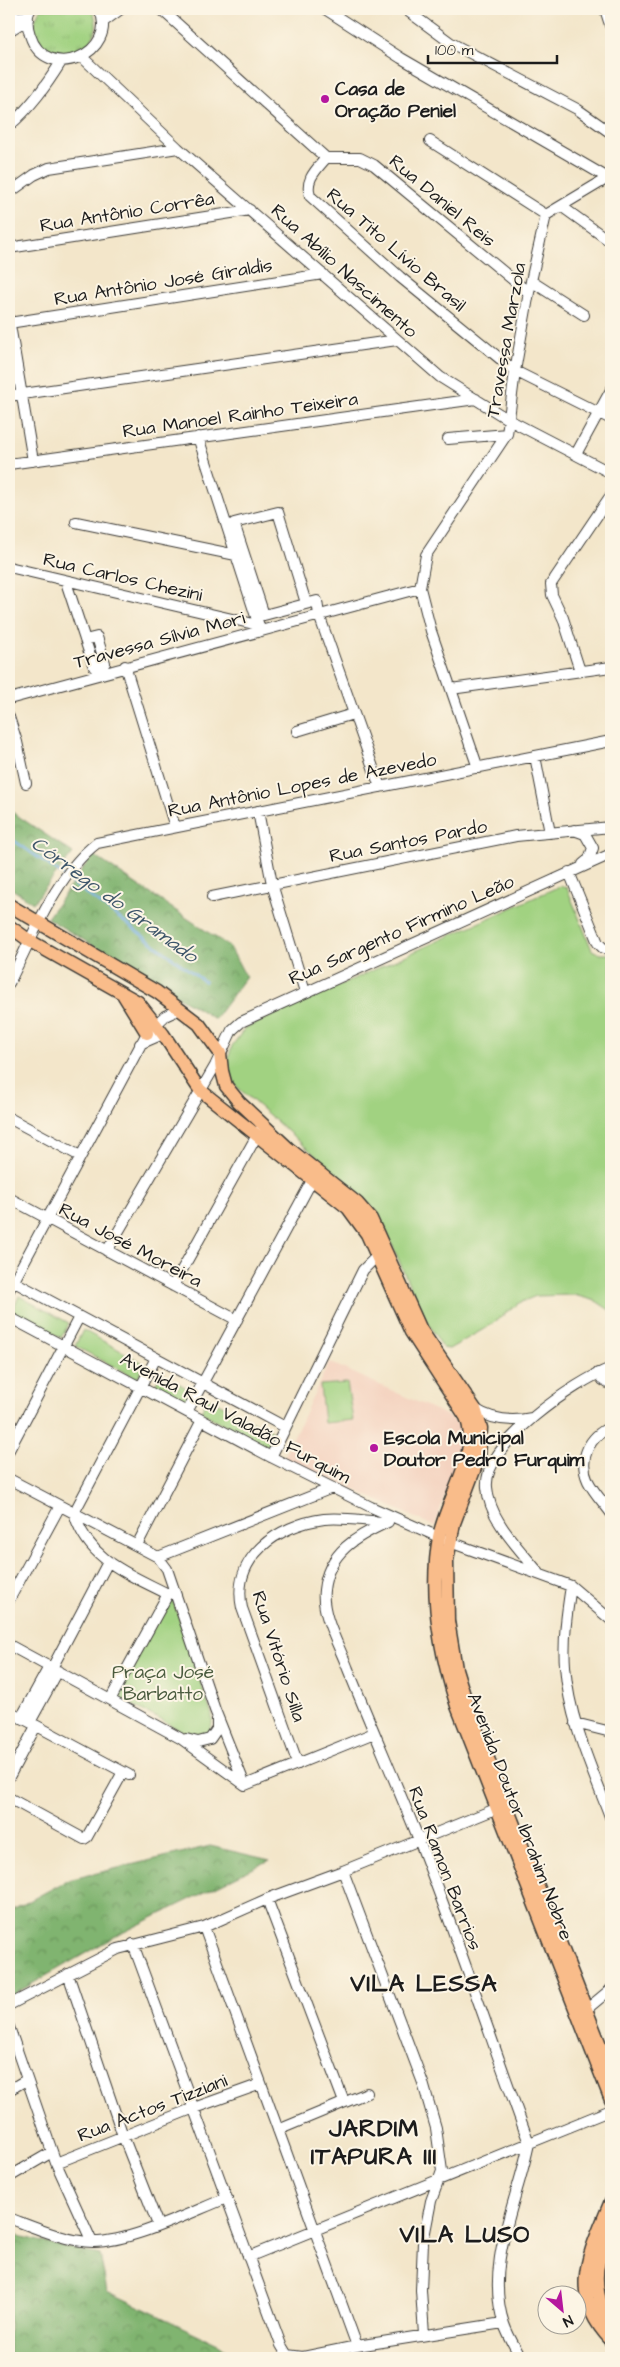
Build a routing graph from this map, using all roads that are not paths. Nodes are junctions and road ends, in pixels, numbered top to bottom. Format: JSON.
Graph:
{"nodes":[{"id":1,"x":99,"y":9,"type":"edge"},
{"id":2,"x":121,"y":9,"type":"edge"},
{"id":3,"x":161,"y":9,"type":"edge"},
{"id":4,"x":325,"y":9,"type":"edge"},
{"id":5,"x":405,"y":9,"type":"edge"},
{"id":6,"x":413,"y":9,"type":"edge"},
{"id":7,"x":606,"y":9,"type":"edge"},
{"id":8,"x":28,"y":13,"type":"edge"},
{"id":9,"x":9,"y":18,"type":"edge"},
{"id":10,"x":103,"y":22,"type":"junction"},
{"id":11,"x":428,"y":26,"type":"junction"},
{"id":12,"x":611,"y":28,"type":"edge"},
{"id":13,"x":9,"y":31,"type":"edge"},
{"id":14,"x":82,"y":58,"type":"junction"},
{"id":15,"x":61,"y":62,"type":"junction"},
{"id":16,"x":9,"y":126,"type":"edge"},
{"id":17,"x":611,"y":133,"type":"edge"},
{"id":18,"x":430,"y":141,"type":"dead end"},
{"id":19,"x":178,"y":148,"type":"junction"},
{"id":20,"x":326,"y":158,"type":"junction"},
{"id":21,"x":610,"y":177,"type":"edge"},
{"id":22,"x":9,"y":193,"type":"edge"},
{"id":23,"x":561,"y":206,"type":"junction"},
{"id":24,"x":250,"y":210,"type":"junction"},
{"id":25,"x":546,"y":215,"type":"junction"},
{"id":26,"x":611,"y":242,"type":"edge"},
{"id":27,"x":9,"y":248,"type":"edge"},
{"id":28,"x":323,"y":274,"type":"junction"},
{"id":29,"x":531,"y":281,"type":"junction"},
{"id":30,"x":529,"y":293,"type":"junction"},
{"id":31,"x":584,"y":316,"type":"dead end"},
{"id":32,"x":9,"y":322,"type":"edge"},
{"id":33,"x":397,"y":340,"type":"junction"},
{"id":34,"x":515,"y":371,"type":"junction"},
{"id":35,"x":611,"y":390,"type":"edge"},
{"id":36,"x":22,"y":394,"type":"junction"},
{"id":37,"x":9,"y":396,"type":"edge"},
{"id":38,"x":476,"y":399,"type":"junction"},
{"id":39,"x":599,"y":412,"type":"junction"},
{"id":40,"x":509,"y":420,"type":"junction"},
{"id":41,"x":611,"y":420,"type":"edge"},
{"id":42,"x":507,"y":434,"type":"junction"},
{"id":43,"x":198,"y":438,"type":"junction"},
{"id":44,"x":448,"y":439,"type":"dead end"},
{"id":45,"x":576,"y":454,"type":"junction"},
{"id":46,"x":33,"y":461,"type":"junction"},
{"id":47,"x":9,"y":464,"type":"edge"},
{"id":48,"x":611,"y":473,"type":"edge"},
{"id":49,"x":611,"y":495,"type":"edge"},
{"id":50,"x":76,"y":522,"type":"dead end"},
{"id":51,"x":236,"y":556,"type":"junction"},
{"id":52,"x":9,"y":567,"type":"edge"},
{"id":53,"x":66,"y":582,"type":"junction"},
{"id":54,"x":420,"y":588,"type":"junction"},
{"id":55,"x":306,"y":603,"type":"junction"},
{"id":56,"x":319,"y":616,"type":"junction"},
{"id":57,"x":259,"y":628,"type":"junction"},
{"id":58,"x":85,"y":640,"type":"dead end"},
{"id":59,"x":125,"y":666,"type":"junction"},
{"id":60,"x":611,"y":667,"type":"edge"},
{"id":61,"x":580,"y":671,"type":"junction"},
{"id":62,"x":451,"y":689,"type":"junction"},
{"id":63,"x":9,"y":698,"type":"edge"},
{"id":64,"x":353,"y":714,"type":"junction"},
{"id":65,"x":9,"y":717,"type":"edge"},
{"id":66,"x":298,"y":731,"type":"dead end"},
{"id":67,"x":611,"y":742,"type":"edge"},
{"id":68,"x":13,"y":743,"type":"edge"},
{"id":69,"x":535,"y":756,"type":"junction"},
{"id":70,"x":478,"y":768,"type":"junction"},
{"id":71,"x":26,"y":783,"type":"dead end"},
{"id":72,"x":380,"y":787,"type":"junction"},
{"id":73,"x":258,"y":811,"type":"junction"},
{"id":74,"x":175,"y":827,"type":"junction"},
{"id":75,"x":611,"y":827,"type":"edge"},
{"id":76,"x":571,"y":830,"type":"junction"},
{"id":77,"x":550,"y":833,"type":"junction"},
{"id":78,"x":611,"y":854,"type":"edge"},
{"id":79,"x":580,"y":867,"type":"junction"},
{"id":80,"x":570,"y":872,"type":"junction"},
{"id":81,"x":272,"y":884,"type":"junction"},
{"id":82,"x":212,"y":897,"type":"dead end"},
{"id":83,"x":9,"y":905,"type":"edge"},
{"id":84,"x":39,"y":922,"type":"junction"},
{"id":85,"x":9,"y":926,"type":"edge"},
{"id":86,"x":30,"y":941,"type":"junction"},
{"id":87,"x":611,"y":950,"type":"edge"},
{"id":88,"x":9,"y":983,"type":"edge"},
{"id":89,"x":305,"y":992,"type":"junction"},
{"id":90,"x":178,"y":1010,"type":"junction"},
{"id":91,"x":151,"y":1034,"type":"junction"},
{"id":92,"x":220,"y":1053,"type":"junction"},
{"id":93,"x":200,"y":1090,"type":"junction"},
{"id":94,"x":9,"y":1118,"type":"edge"},
{"id":95,"x":260,"y":1130,"type":"junction"},
{"id":96,"x":80,"y":1156,"type":"junction"},
{"id":97,"x":315,"y":1175,"type":"junction"},
{"id":98,"x":9,"y":1198,"type":"edge"},
{"id":99,"x":47,"y":1219,"type":"junction"},
{"id":100,"x":107,"y":1251,"type":"junction"},
{"id":101,"x":377,"y":1256,"type":"junction"},
{"id":102,"x":10,"y":1284,"type":"edge"},
{"id":103,"x":173,"y":1286,"type":"junction"},
{"id":104,"x":9,"y":1317,"type":"edge"},
{"id":105,"x":79,"y":1317,"type":"junction"},
{"id":106,"x":237,"y":1320,"type":"junction"},
{"id":107,"x":64,"y":1346,"type":"junction"},
{"id":108,"x":156,"y":1358,"type":"junction"},
{"id":109,"x":611,"y":1368,"type":"edge"},
{"id":110,"x":598,"y":1374,"type":"junction"},
{"id":111,"x":202,"y":1383,"type":"junction"},
{"id":112,"x":611,"y":1385,"type":"edge"},
{"id":113,"x":140,"y":1387,"type":"junction"},
{"id":114,"x":469,"y":1408,"type":"junction"},
{"id":115,"x":187,"y":1412,"type":"junction"},
{"id":116,"x":532,"y":1418,"type":"junction"},
{"id":117,"x":202,"y":1420,"type":"junction"},
{"id":118,"x":285,"y":1427,"type":"junction"},
{"id":119,"x":611,"y":1427,"type":"edge"},
{"id":120,"x":476,"y":1441,"type":"junction"},
{"id":121,"x":9,"y":1450,"type":"edge"},
{"id":122,"x":271,"y":1457,"type":"junction"},
{"id":123,"x":473,"y":1474,"type":"junction"},
{"id":124,"x":488,"y":1474,"type":"junction"},
{"id":125,"x":9,"y":1479,"type":"edge"},
{"id":126,"x":332,"y":1488,"type":"junction"},
{"id":127,"x":60,"y":1506,"type":"junction"},
{"id":128,"x":74,"y":1513,"type":"junction"},
{"id":129,"x":611,"y":1514,"type":"edge"},
{"id":130,"x":357,"y":1520,"type":"junction"},
{"id":131,"x":388,"y":1522,"type":"junction"},
{"id":132,"x":405,"y":1523,"type":"junction"},
{"id":133,"x":444,"y":1539,"type":"junction"},
{"id":134,"x":137,"y":1545,"type":"junction"},
{"id":135,"x":342,"y":1549,"type":"junction"},
{"id":136,"x":158,"y":1556,"type":"junction"},
{"id":137,"x":108,"y":1562,"type":"junction"},
{"id":138,"x":540,"y":1574,"type":"junction"},
{"id":139,"x":571,"y":1586,"type":"junction"},
{"id":140,"x":171,"y":1593,"type":"junction"},
{"id":141,"x":9,"y":1600,"type":"edge"},
{"id":142,"x":611,"y":1620,"type":"edge"},
{"id":143,"x":9,"y":1645,"type":"edge"},
{"id":144,"x":53,"y":1669,"type":"junction"},
{"id":145,"x":110,"y":1700,"type":"junction"},
{"id":146,"x":215,"y":1710,"type":"junction"},
{"id":147,"x":9,"y":1711,"type":"edge"},
{"id":148,"x":29,"y":1722,"type":"junction"},
{"id":149,"x":575,"y":1723,"type":"junction"},
{"id":150,"x":611,"y":1732,"type":"edge"},
{"id":151,"x":374,"y":1733,"type":"junction"},
{"id":152,"x":180,"y":1738,"type":"junction"},
{"id":153,"x":298,"y":1764,"type":"junction"},
{"id":154,"x":9,"y":1778,"type":"edge"},
{"id":155,"x":245,"y":1785,"type":"junction"},
{"id":156,"x":9,"y":1798,"type":"edge"},
{"id":157,"x":502,"y":1806,"type":"junction"},
{"id":158,"x":611,"y":1819,"type":"edge"},
{"id":159,"x":419,"y":1840,"type":"junction"},
{"id":160,"x":343,"y":1871,"type":"junction"},
{"id":161,"x":267,"y":1899,"type":"junction"},
{"id":162,"x":204,"y":1927,"type":"junction"},
{"id":163,"x":133,"y":1944,"type":"junction"},
{"id":164,"x":68,"y":1974,"type":"junction"},
{"id":165,"x":611,"y":1990,"type":"edge"},
{"id":166,"x":9,"y":2005,"type":"edge"},
{"id":167,"x":582,"y":2013,"type":"junction"},
{"id":168,"x":9,"y":2027,"type":"edge"},
{"id":169,"x":611,"y":2074,"type":"edge"},
{"id":170,"x":26,"y":2080,"type":"junction"},
{"id":171,"x":260,"y":2084,"type":"junction"},
{"id":172,"x":9,"y":2090,"type":"edge"},
{"id":173,"x":367,"y":2093,"type":"dead end"},
{"id":174,"x":611,"y":2100,"type":"edge"},
{"id":175,"x":344,"y":2102,"type":"junction"},
{"id":176,"x":194,"y":2108,"type":"junction"},
{"id":177,"x":611,"y":2110,"type":"edge"},
{"id":178,"x":278,"y":2130,"type":"junction"},
{"id":179,"x":123,"y":2136,"type":"junction"},
{"id":180,"x":529,"y":2143,"type":"junction"},
{"id":181,"x":52,"y":2152,"type":"junction"},
{"id":182,"x":56,"y":2163,"type":"junction"},
{"id":183,"x":9,"y":2177,"type":"edge"},
{"id":184,"x":441,"y":2177,"type":"junction"},
{"id":185,"x":227,"y":2198,"type":"junction"},
{"id":186,"x":611,"y":2201,"type":"edge"},
{"id":187,"x":9,"y":2218,"type":"edge"},
{"id":188,"x":158,"y":2225,"type":"junction"},
{"id":189,"x":315,"y":2230,"type":"junction"},
{"id":190,"x":611,"y":2232,"type":"edge"},
{"id":191,"x":92,"y":2242,"type":"junction"},
{"id":192,"x":248,"y":2257,"type":"junction"},
{"id":193,"x":611,"y":2322,"type":"edge"},
{"id":194,"x":503,"y":2323,"type":"junction"},
{"id":195,"x":424,"y":2335,"type":"junction"},
{"id":196,"x":611,"y":2340,"type":"edge"},
{"id":197,"x":357,"y":2346,"type":"junction"},
{"id":198,"x":521,"y":2358,"type":"edge"}],
"edges":[{"from":1,"to":10,"type":"street"},
{"from":2,"to":10,"type":"street"},
{"from":3,"to":20,"type":"street","name":"Rua Tito Lívio Brasil"},
{"from":4,"to":21,"type":"street"},
{"from":5,"to":11,"type":"street"},
{"from":6,"to":11,"type":"street"},
{"from":7,"to":12,"type":"street"},
{"from":8,"to":9,"type":"street"},
{"from":8,"to":13,"type":"street"},
{"from":8,"to":15,"type":"street"},
{"from":10,"to":14,"type":"street"},
{"from":11,"to":17,"type":"street"},
{"from":14,"to":15,"type":"street"},
{"from":14,"to":19,"type":"street","name":"Rua Abílio Nascimento"},
{"from":15,"to":16,"type":"street"},
{"from":18,"to":25,"type":"street"},
{"from":19,"to":22,"type":"street"},
{"from":19,"to":24,"type":"street","name":"Rua Abílio Nascimento"},
{"from":20,"to":30,"type":"street","name":"Rua Daniel Reis"},
{"from":20,"to":34,"type":"street","name":"Rua Tito Lívio Brasil"},
{"from":21,"to":23,"type":"street"},
{"from":23,"to":25,"type":"street"},
{"from":23,"to":26,"type":"street"},
{"from":24,"to":27,"type":"street","name":"Rua Antônio Corrêa"},
{"from":24,"to":28,"type":"street","name":"Rua Abílio Nascimento"},
{"from":25,"to":29,"type":"street","name":"Travessa Marzola"},
{"from":28,"to":32,"type":"street","name":"Rua Antônio José Giraldis"},
{"from":28,"to":33,"type":"street","name":"Rua Abílio Nascimento"},
{"from":29,"to":30,"type":"street","name":"Travessa Marzola"},
{"from":29,"to":31,"type":"street"},
{"from":30,"to":34,"type":"street","name":"Travessa Marzola"},
{"from":32,"to":36,"type":"street"},
{"from":33,"to":36,"type":"street"},
{"from":33,"to":38,"type":"street","name":"Rua Abílio Nascimento"},
{"from":34,"to":39,"type":"street","name":"Rua Tito Lívio Brasil"},
{"from":34,"to":40,"type":"street","name":"Travessa Marzola"},
{"from":35,"to":39,"type":"street"},
{"from":36,"to":37,"type":"street"},
{"from":36,"to":46,"type":"street"},
{"from":38,"to":40,"type":"street","name":"Rua Abílio Nascimento"},
{"from":38,"to":43,"type":"street","name":"Rua Manoel Rainho Teixeira"},
{"from":39,"to":41,"type":"street","name":"Rua Tito Lívio Brasil"},
{"from":39,"to":45,"type":"street"},
{"from":40,"to":42,"type":"street","name":"Travessa Marzola"},
{"from":40,"to":45,"type":"street","name":"Rua Abílio Nascimento"},
{"from":42,"to":44,"type":"street"},
{"from":42,"to":54,"type":"street","name":"Travessa Marzola"},
{"from":43,"to":46,"type":"street","name":"Rua Manoel Rainho Teixeira"},
{"from":43,"to":51,"type":"street"},
{"from":45,"to":48,"type":"street","name":"Rua Abílio Nascimento"},
{"from":46,"to":47,"type":"street","name":"Rua Manoel Rainho Teixeira"},
{"from":49,"to":61,"type":"street"},
{"from":50,"to":51,"type":"street"},
{"from":51,"to":57,"type":"street"},
{"from":52,"to":53,"type":"street","name":"Rua Carlos Chezini"},
{"from":53,"to":57,"type":"street","name":"Rua Carlos Chezini"},
{"from":53,"to":58,"type":"street"},
{"from":54,"to":56,"type":"street","name":"Travessa Sílvia Mori"},
{"from":54,"to":62,"type":"street","name":"Travessa Marzola"},
{"from":55,"to":55,"type":"street"},
{"from":55,"to":56,"type":"street"},
{"from":56,"to":57,"type":"street","name":"Travessa Sílvia Mori"},
{"from":56,"to":64,"type":"street"},
{"from":57,"to":59,"type":"street","name":"Travessa Sílvia Mori"},
{"from":59,"to":63,"type":"street","name":"Travessa Sílvia Mori"},
{"from":59,"to":74,"type":"street"},
{"from":60,"to":61,"type":"street"},
{"from":61,"to":62,"type":"street"},
{"from":62,"to":70,"type":"street","name":"Travessa Marzola"},
{"from":64,"to":66,"type":"street"},
{"from":64,"to":72,"type":"street"},
{"from":65,"to":68,"type":"street"},
{"from":67,"to":69,"type":"street","name":"Rua Antônio Lopes de Azevedo"},
{"from":68,"to":71,"type":"street"},
{"from":69,"to":70,"type":"street","name":"Rua Antônio Lopes de Azevedo"},
{"from":69,"to":77,"type":"street"},
{"from":70,"to":72,"type":"street","name":"Rua Antônio Lopes de Azevedo"},
{"from":72,"to":73,"type":"street","name":"Rua Antônio Lopes de Azevedo"},
{"from":73,"to":74,"type":"street","name":"Rua Antônio Lopes de Azevedo"},
{"from":73,"to":81,"type":"street"},
{"from":74,"to":84,"type":"street","name":"Rua Antônio Lopes de Azevedo"},
{"from":75,"to":76,"type":"street","name":"Rua Santos Pardo"},
{"from":76,"to":77,"type":"street","name":"Rua Santos Pardo"},
{"from":76,"to":79,"type":"street"},
{"from":77,"to":81,"type":"street","name":"Rua Santos Pardo"},
{"from":78,"to":79,"type":"street","name":"Rua Sargento Firmino Leão"},
{"from":79,"to":80,"type":"street","name":"Rua Sargento Firmino Leão"},
{"from":80,"to":87,"type":"street"},
{"from":80,"to":89,"type":"street","name":"Rua Sargento Firmino Leão"},
{"from":81,"to":82,"type":"street","name":"Rua Santos Pardo"},
{"from":81,"to":89,"type":"street"},
{"from":83,"to":84,"type":"main road"},
{"from":84,"to":86,"type":"street","name":"Rua Antônio Lopes de Azevedo"},
{"from":84,"to":90,"type":"main road"},
{"from":85,"to":86,"type":"main road"},
{"from":86,"to":88,"type":"street","name":"Rua Antônio Lopes de Azevedo"},
{"from":86,"to":91,"type":"main road"},
{"from":89,"to":92,"type":"street","name":"Rua Sargento Firmino Leão"},
{"from":90,"to":91,"type":"street"},
{"from":90,"to":92,"type":"main road"},
{"from":91,"to":93,"type":"main road"},
{"from":91,"to":96,"type":"street"},
{"from":92,"to":93,"type":"street","name":"Rua Sargento Firmino Leão"},
{"from":92,"to":95,"type":"main road"},
{"from":93,"to":95,"type":"main road"},
{"from":93,"to":100,"type":"street","name":"Rua Sargento Firmino Leão"},
{"from":94,"to":96,"type":"street"},
{"from":95,"to":97,"type":"main road"},
{"from":95,"to":103,"type":"street"},
{"from":96,"to":99,"type":"street"},
{"from":97,"to":101,"type":"main road"},
{"from":97,"to":106,"type":"street"},
{"from":97,"to":114,"type":"main road"},
{"from":98,"to":99,"type":"street","name":"Rua José Moreira"},
{"from":99,"to":100,"type":"street","name":"Rua José Moreira"},
{"from":99,"to":102,"type":"street"},
{"from":100,"to":103,"type":"street","name":"Rua José Moreira"},
{"from":101,"to":114,"type":"main road"},
{"from":101,"to":118,"type":"street"},
{"from":102,"to":105,"type":"street","name":"Avenida Raul Valadão Furquim"},
{"from":103,"to":106,"type":"street","name":"Rua José Moreira"},
{"from":104,"to":107,"type":"street","name":"Avenida Raul Valadão Furquim"},
{"from":105,"to":107,"type":"street"},
{"from":105,"to":108,"type":"street","name":"Avenida Raul Valadão Furquim"},
{"from":106,"to":111,"type":"street"},
{"from":107,"to":113,"type":"street","name":"Avenida Raul Valadão Furquim"},
{"from":107,"to":121,"type":"street"},
{"from":108,"to":111,"type":"street","name":"Avenida Raul Valadão Furquim"},
{"from":108,"to":113,"type":"street"},
{"from":109,"to":110,"type":"street"},
{"from":110,"to":112,"type":"street"},
{"from":110,"to":116,"type":"street"},
{"from":111,"to":115,"type":"street"},
{"from":111,"to":118,"type":"street","name":"Avenida Raul Valadão Furquim"},
{"from":113,"to":115,"type":"street","name":"Avenida Raul Valadão Furquim"},
{"from":113,"to":128,"type":"street"},
{"from":114,"to":116,"type":"street"},
{"from":114,"to":120,"type":"main road"},
{"from":115,"to":117,"type":"street","name":"Avenida Raul Valadão Furquim"},
{"from":116,"to":124,"type":"street"},
{"from":117,"to":122,"type":"street","name":"Avenida Raul Valadão Furquim"},
{"from":117,"to":134,"type":"street"},
{"from":118,"to":122,"type":"street"},
{"from":119,"to":129,"type":"street"},
{"from":120,"to":123,"type":"main road"},
{"from":120,"to":133,"type":"main road"},
{"from":122,"to":126,"type":"street","name":"Avenida Raul Valadão Furquim"},
{"from":123,"to":124,"type":"street"},
{"from":123,"to":133,"type":"main road"},
{"from":124,"to":138,"type":"street"},
{"from":125,"to":127,"type":"street"},
{"from":126,"to":132,"type":"street","name":"Avenida Raul Valadão Furquim"},
{"from":126,"to":136,"type":"street"},
{"from":127,"to":128,"type":"street"},
{"from":127,"to":141,"type":"street"},
{"from":128,"to":134,"type":"street"},
{"from":128,"to":137,"type":"street"},
{"from":130,"to":131,"type":"street","name":"Rua Vitório Silla"},
{"from":130,"to":135,"type":"street"},
{"from":130,"to":153,"type":"street","name":"Rua Vitório Silla"},
{"from":131,"to":132,"type":"street","name":"Rua Ramon Barrios"},
{"from":131,"to":135,"type":"street","name":"Rua Ramon Barrios"},
{"from":132,"to":133,"type":"street","name":"Avenida Raul Valadão Furquim"},
{"from":133,"to":138,"type":"street","name":"Avenida Raul Valadão Furquim"},
{"from":133,"to":157,"type":"main road","name":"Avenida Doutor Ibrahim Nobre"},
{"from":134,"to":136,"type":"street"},
{"from":135,"to":151,"type":"street","name":"Rua Ramon Barrios"},
{"from":136,"to":140,"type":"street"},
{"from":137,"to":140,"type":"street"},
{"from":137,"to":144,"type":"street"},
{"from":138,"to":139,"type":"street","name":"Avenida Raul Valadão Furquim"},
{"from":139,"to":142,"type":"street","name":"Avenida Raul Valadão Furquim"},
{"from":139,"to":149,"type":"street"},
{"from":140,"to":145,"type":"street"},
{"from":140,"to":146,"type":"street"},
{"from":143,"to":144,"type":"street"},
{"from":144,"to":145,"type":"street"},
{"from":144,"to":148,"type":"street"},
{"from":145,"to":152,"type":"street"},
{"from":146,"to":152,"type":"street"},
{"from":146,"to":155,"type":"street"},
{"from":147,"to":148,"type":"street"},
{"from":148,"to":154,"type":"street"},
{"from":148,"to":156,"type":"street"},
{"from":149,"to":150,"type":"street"},
{"from":149,"to":158,"type":"street"},
{"from":151,"to":153,"type":"street"},
{"from":151,"to":159,"type":"street","name":"Rua Ramon Barrios"},
{"from":152,"to":155,"type":"street"},
{"from":153,"to":155,"type":"street"},
{"from":157,"to":159,"type":"street"},
{"from":157,"to":167,"type":"main road","name":"Avenida Doutor Ibrahim Nobre"},
{"from":159,"to":160,"type":"street"},
{"from":159,"to":180,"type":"street","name":"Rua Ramon Barrios"},
{"from":160,"to":161,"type":"street"},
{"from":160,"to":184,"type":"street"},
{"from":161,"to":162,"type":"street"},
{"from":161,"to":175,"type":"street"},
{"from":162,"to":163,"type":"street"},
{"from":162,"to":171,"type":"street"},
{"from":163,"to":164,"type":"street"},
{"from":163,"to":176,"type":"street"},
{"from":164,"to":166,"type":"street"},
{"from":164,"to":179,"type":"street"},
{"from":165,"to":167,"type":"street"},
{"from":167,"to":169,"type":"main road","name":"Avenida Doutor Ibrahim Nobre"},
{"from":167,"to":174,"type":"main road","name":"Avenida Doutor Ibrahim Nobre"},
{"from":168,"to":170,"type":"street"},
{"from":170,"to":172,"type":"street"},
{"from":170,"to":181,"type":"street"},
{"from":171,"to":176,"type":"street","name":"Rua Actos Tizziani"},
{"from":171,"to":178,"type":"street"},
{"from":173,"to":175,"type":"street"},
{"from":175,"to":178,"type":"street"},
{"from":176,"to":179,"type":"street","name":"Rua Actos Tizziani"},
{"from":176,"to":185,"type":"street"},
{"from":177,"to":180,"type":"street"},
{"from":178,"to":189,"type":"street"},
{"from":179,"to":182,"type":"street","name":"Rua Actos Tizziani"},
{"from":179,"to":188,"type":"street"},
{"from":180,"to":184,"type":"street"},
{"from":180,"to":194,"type":"street"},
{"from":181,"to":182,"type":"street"},
{"from":181,"to":183,"type":"street"},
{"from":182,"to":191,"type":"street"},
{"from":184,"to":189,"type":"street"},
{"from":184,"to":195,"type":"street"},
{"from":185,"to":188,"type":"street"},
{"from":185,"to":192,"type":"street"},
{"from":186,"to":196,"type":"main road"},
{"from":187,"to":191,"type":"street"},
{"from":188,"to":191,"type":"street"},
{"from":189,"to":192,"type":"street"},
{"from":189,"to":197,"type":"street"},
{"from":190,"to":193,"type":"main road"},
{"from":192,"to":197,"type":"street"},
{"from":194,"to":195,"type":"street"},
{"from":194,"to":198,"type":"street"},
{"from":195,"to":197,"type":"street"}]}
